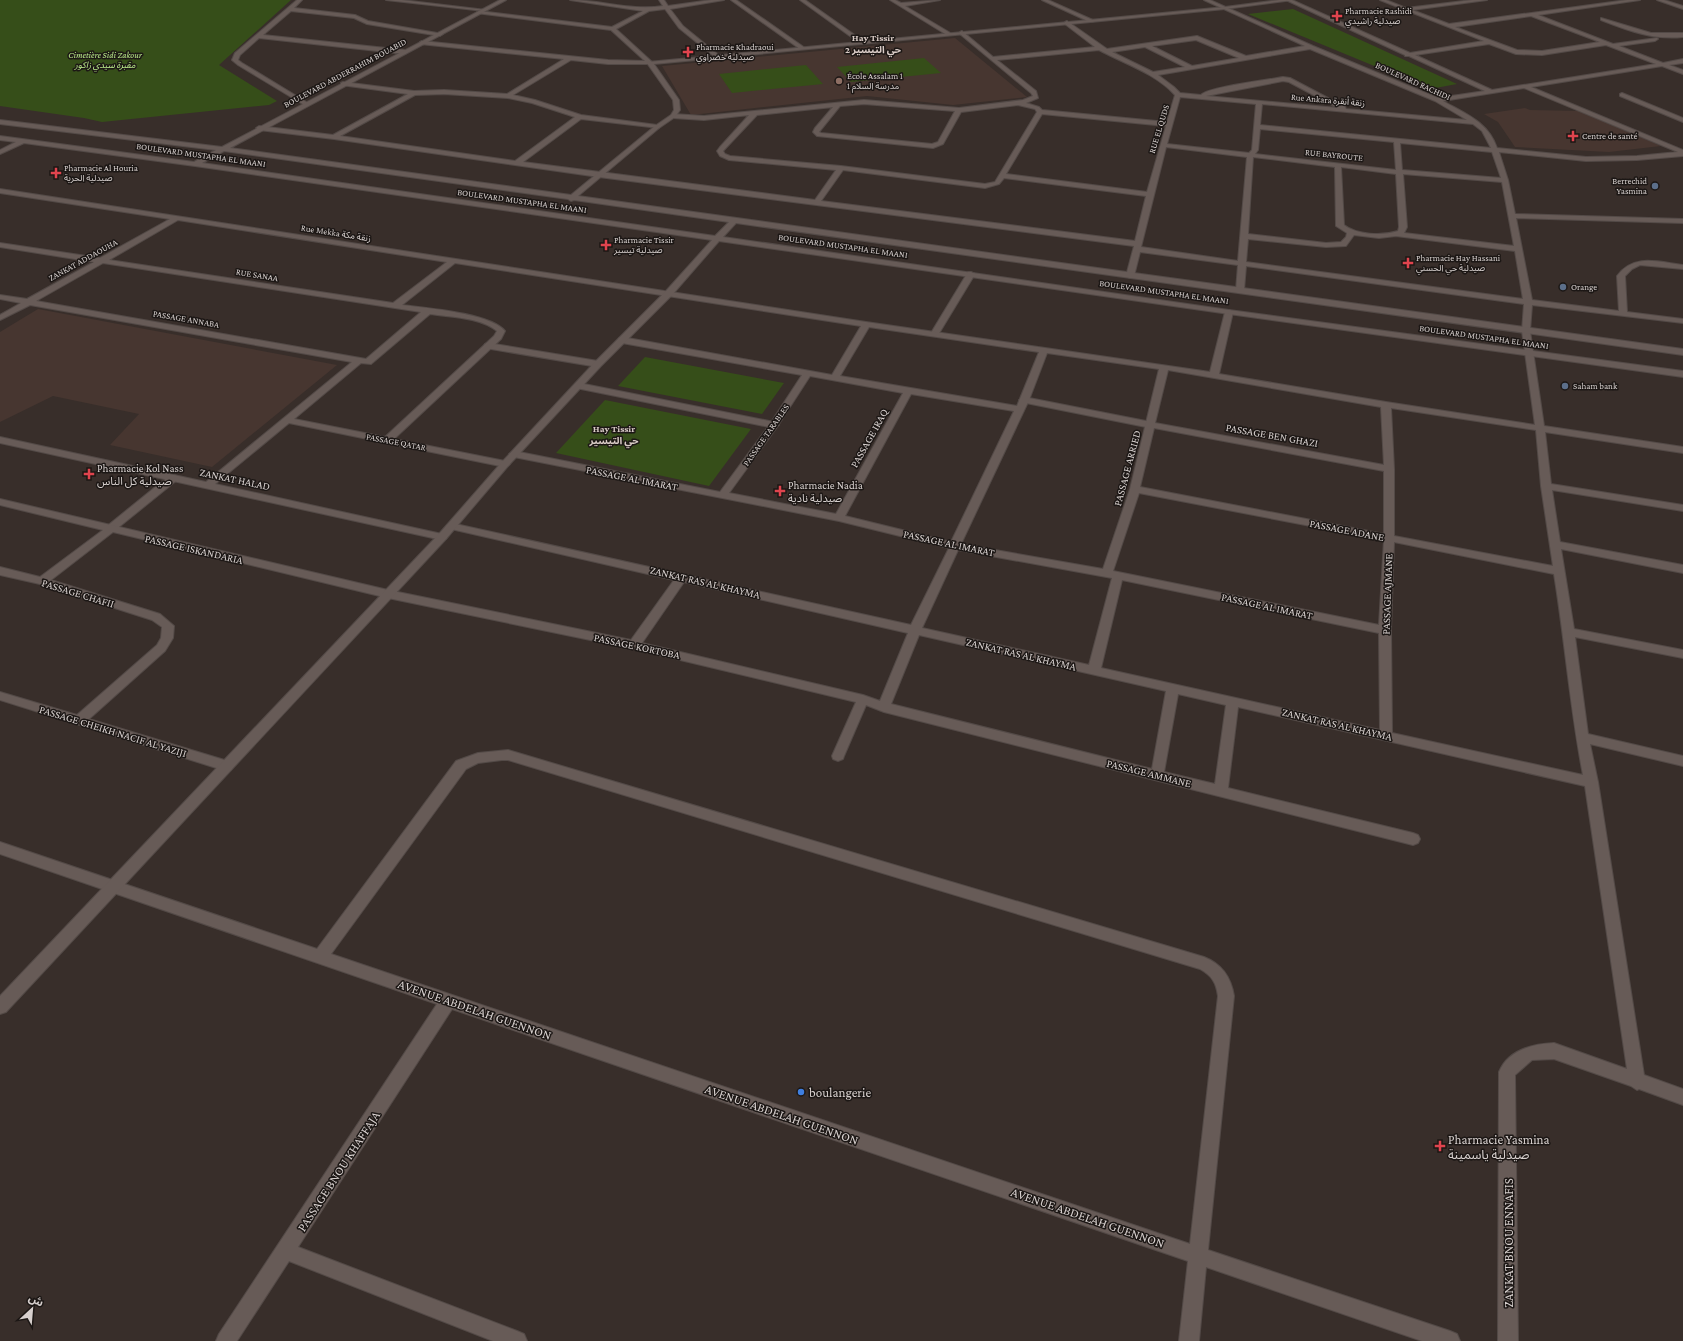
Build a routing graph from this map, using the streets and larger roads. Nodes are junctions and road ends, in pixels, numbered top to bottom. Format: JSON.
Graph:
{"nodes":[{"id":1,"x":300,"y":0,"type":"edge"},
{"id":2,"x":388,"y":0,"type":"edge"},
{"id":3,"x":504,"y":0,"type":"edge"},
{"id":4,"x":572,"y":0,"type":"edge"},
{"id":5,"x":661,"y":0,"type":"edge"},
{"id":6,"x":722,"y":0,"type":"edge"},
{"id":7,"x":733,"y":0,"type":"edge"},
{"id":8,"x":802,"y":0,"type":"edge"},
{"id":9,"x":892,"y":0,"type":"edge"},
{"id":10,"x":938,"y":0,"type":"edge"},
{"id":11,"x":1044,"y":0,"type":"edge"},
{"id":12,"x":1206,"y":0,"type":"edge"},
{"id":13,"x":1290,"y":0,"type":"edge"},
{"id":14,"x":1382,"y":0,"type":"edge"},
{"id":15,"x":1485,"y":0,"type":"edge"},
{"id":16,"x":1604,"y":0,"type":"edge"},
{"id":17,"x":1638,"y":0,"type":"edge"},
{"id":18,"x":1659,"y":0,"type":"edge"},
{"id":19,"x":1270,"y":1,"type":"edge"},
{"id":20,"x":1613,"y":3,"type":"junction"},
{"id":21,"x":901,"y":5,"type":"junction"},
{"id":22,"x":666,"y":8,"type":"junction"},
{"id":23,"x":1225,"y":8,"type":"junction"},
{"id":24,"x":1683,"y":8,"type":"edge"},
{"id":25,"x":289,"y":9,"type":"junction"},
{"id":26,"x":648,"y":10,"type":"junction"},
{"id":27,"x":1406,"y":10,"type":"junction"},
{"id":28,"x":481,"y":12,"type":"junction"},
{"id":29,"x":1531,"y":14,"type":"junction"},
{"id":30,"x":1603,"y":19,"type":"dead end"},
{"id":31,"x":1092,"y":21,"type":"junction"},
{"id":32,"x":1067,"y":23,"type":"junction"},
{"id":33,"x":1448,"y":26,"type":"junction"},
{"id":34,"x":613,"y":29,"type":"junction"},
{"id":35,"x":962,"y":33,"type":"junction"},
{"id":36,"x":440,"y":34,"type":"junction"},
{"id":37,"x":949,"y":34,"type":"junction"},
{"id":38,"x":1683,"y":35,"type":"edge"},
{"id":39,"x":260,"y":36,"type":"junction"},
{"id":40,"x":1669,"y":37,"type":"junction"},
{"id":41,"x":1490,"y":42,"type":"junction"},
{"id":42,"x":422,"y":43,"type":"junction"},
{"id":43,"x":863,"y":43,"type":"junction"},
{"id":44,"x":1606,"y":43,"type":"junction"},
{"id":45,"x":1145,"y":45,"type":"junction"},
{"id":46,"x":1613,"y":45,"type":"junction"},
{"id":47,"x":1311,"y":47,"type":"junction"},
{"id":48,"x":802,"y":48,"type":"junction"},
{"id":49,"x":1103,"y":50,"type":"junction"},
{"id":50,"x":405,"y":52,"type":"junction"},
{"id":51,"x":1408,"y":55,"type":"junction"},
{"id":52,"x":718,"y":56,"type":"junction"},
{"id":53,"x":570,"y":58,"type":"junction"},
{"id":54,"x":1245,"y":58,"type":"junction"},
{"id":55,"x":992,"y":59,"type":"junction"},
{"id":56,"x":1683,"y":60,"type":"edge"},
{"id":57,"x":1662,"y":63,"type":"junction"},
{"id":58,"x":650,"y":64,"type":"junction"},
{"id":59,"x":1192,"y":68,"type":"junction"},
{"id":60,"x":1683,"y":72,"type":"edge"},
{"id":61,"x":1152,"y":74,"type":"junction"},
{"id":62,"x":343,"y":84,"type":"junction"},
{"id":63,"x":1524,"y":86,"type":"junction"},
{"id":64,"x":1490,"y":91,"type":"junction"},
{"id":65,"x":414,"y":93,"type":"junction"},
{"id":66,"x":1622,"y":94,"type":"dead end"},
{"id":67,"x":1178,"y":95,"type":"junction"},
{"id":68,"x":508,"y":96,"type":"junction"},
{"id":69,"x":1202,"y":97,"type":"junction"},
{"id":70,"x":1437,"y":100,"type":"junction"},
{"id":71,"x":1018,"y":103,"type":"junction"},
{"id":72,"x":1259,"y":103,"type":"junction"},
{"id":73,"x":306,"y":104,"type":"junction"},
{"id":74,"x":839,"y":104,"type":"junction"},
{"id":75,"x":959,"y":110,"type":"junction"},
{"id":76,"x":1348,"y":111,"type":"junction"},
{"id":77,"x":1040,"y":112,"type":"junction"},
{"id":78,"x":755,"y":113,"type":"junction"},
{"id":79,"x":673,"y":116,"type":"junction"},
{"id":80,"x":1680,"y":116,"type":"edge"},
{"id":81,"x":580,"y":117,"type":"junction"},
{"id":82,"x":1683,"y":120,"type":"edge"},
{"id":83,"x":0,"y":122,"type":"edge"},
{"id":84,"x":1477,"y":123,"type":"junction"},
{"id":85,"x":1169,"y":124,"type":"junction"},
{"id":86,"x":657,"y":127,"type":"junction"},
{"id":87,"x":1258,"y":127,"type":"junction"},
{"id":88,"x":51,"y":128,"type":"junction"},
{"id":89,"x":260,"y":128,"type":"junction"},
{"id":90,"x":334,"y":137,"type":"junction"},
{"id":91,"x":0,"y":138,"type":"edge"},
{"id":92,"x":23,"y":141,"type":"junction"},
{"id":93,"x":1397,"y":141,"type":"junction"},
{"id":94,"x":1163,"y":146,"type":"junction"},
{"id":95,"x":222,"y":149,"type":"junction"},
{"id":96,"x":1496,"y":151,"type":"junction"},
{"id":97,"x":0,"y":152,"type":"edge"},
{"id":98,"x":1683,"y":153,"type":"edge"},
{"id":99,"x":1250,"y":156,"type":"junction"},
{"id":100,"x":517,"y":163,"type":"junction"},
{"id":101,"x":195,"y":164,"type":"junction"},
{"id":102,"x":1338,"y":165,"type":"junction"},
{"id":103,"x":841,"y":168,"type":"junction"},
{"id":104,"x":1399,"y":172,"type":"junction"},
{"id":105,"x":599,"y":175,"type":"junction"},
{"id":106,"x":1002,"y":176,"type":"junction"},
{"id":107,"x":1505,"y":180,"type":"junction"},
{"id":108,"x":0,"y":191,"type":"edge"},
{"id":109,"x":1150,"y":194,"type":"junction"},
{"id":110,"x":571,"y":199,"type":"junction"},
{"id":111,"x":817,"y":202,"type":"junction"},
{"id":112,"x":1512,"y":216,"type":"junction"},
{"id":113,"x":176,"y":218,"type":"junction"},
{"id":114,"x":733,"y":221,"type":"junction"},
{"id":115,"x":1683,"y":221,"type":"edge"},
{"id":116,"x":1352,"y":232,"type":"junction"},
{"id":117,"x":1397,"y":234,"type":"junction"},
{"id":118,"x":1244,"y":236,"type":"junction"},
{"id":119,"x":717,"y":239,"type":"junction"},
{"id":120,"x":0,"y":245,"type":"edge"},
{"id":121,"x":1137,"y":246,"type":"junction"},
{"id":122,"x":1518,"y":249,"type":"junction"},
{"id":123,"x":102,"y":261,"type":"junction"},
{"id":124,"x":453,"y":261,"type":"junction"},
{"id":125,"x":1242,"y":263,"type":"junction"},
{"id":126,"x":1683,"y":267,"type":"edge"},
{"id":127,"x":972,"y":274,"type":"junction"},
{"id":128,"x":1130,"y":276,"type":"junction"},
{"id":129,"x":1240,"y":290,"type":"junction"},
{"id":130,"x":669,"y":293,"type":"junction"},
{"id":131,"x":0,"y":297,"type":"edge"},
{"id":132,"x":29,"y":302,"type":"junction"},
{"id":133,"x":1528,"y":302,"type":"junction"},
{"id":134,"x":395,"y":306,"type":"junction"},
{"id":135,"x":428,"y":311,"type":"junction"},
{"id":136,"x":1230,"y":312,"type":"junction"},
{"id":137,"x":1624,"y":314,"type":"junction"},
{"id":138,"x":0,"y":318,"type":"edge"},
{"id":139,"x":1683,"y":321,"type":"edge"},
{"id":140,"x":866,"y":324,"type":"junction"},
{"id":141,"x":1526,"y":331,"type":"junction"},
{"id":142,"x":935,"y":333,"type":"junction"},
{"id":143,"x":622,"y":340,"type":"junction"},
{"id":144,"x":488,"y":346,"type":"junction"},
{"id":145,"x":1044,"y":350,"type":"junction"},
{"id":146,"x":1683,"y":352,"type":"edge"},
{"id":147,"x":1529,"y":354,"type":"junction"},
{"id":148,"x":364,"y":361,"type":"junction"},
{"id":149,"x":598,"y":364,"type":"junction"},
{"id":150,"x":1164,"y":367,"type":"junction"},
{"id":151,"x":808,"y":373,"type":"junction"},
{"id":152,"x":1683,"y":374,"type":"edge"},
{"id":153,"x":1214,"y":376,"type":"junction"},
{"id":154,"x":835,"y":378,"type":"junction"},
{"id":155,"x":579,"y":386,"type":"junction"},
{"id":156,"x":908,"y":391,"type":"junction"},
{"id":157,"x":1021,"y":404,"type":"junction"},
{"id":158,"x":1386,"y":405,"type":"junction"},
{"id":159,"x":288,"y":420,"type":"junction"},
{"id":160,"x":774,"y":425,"type":"junction"},
{"id":161,"x":1151,"y":425,"type":"junction"},
{"id":162,"x":1540,"y":428,"type":"junction"},
{"id":163,"x":0,"y":440,"type":"edge"},
{"id":164,"x":388,"y":440,"type":"junction"},
{"id":165,"x":1683,"y":450,"type":"edge"},
{"id":166,"x":514,"y":454,"type":"junction"},
{"id":167,"x":505,"y":464,"type":"junction"},
{"id":168,"x":1389,"y":468,"type":"junction"},
{"id":169,"x":173,"y":478,"type":"junction"},
{"id":170,"x":207,"y":486,"type":"junction"},
{"id":171,"x":1546,"y":486,"type":"junction"},
{"id":172,"x":1135,"y":489,"type":"junction"},
{"id":173,"x":722,"y":495,"type":"junction"},
{"id":174,"x":0,"y":502,"type":"edge"},
{"id":175,"x":1683,"y":508,"type":"edge"},
{"id":176,"x":839,"y":518,"type":"junction"},
{"id":177,"x":451,"y":526,"type":"junction"},
{"id":178,"x":110,"y":529,"type":"junction"},
{"id":179,"x":442,"y":537,"type":"junction"},
{"id":180,"x":1389,"y":538,"type":"junction"},
{"id":181,"x":1556,"y":545,"type":"junction"},
{"id":182,"x":955,"y":546,"type":"junction"},
{"id":183,"x":1683,"y":569,"type":"edge"},
{"id":184,"x":0,"y":571,"type":"edge"},
{"id":185,"x":1559,"y":571,"type":"junction"},
{"id":186,"x":1113,"y":574,"type":"junction"},
{"id":187,"x":682,"y":576,"type":"junction"},
{"id":188,"x":42,"y":581,"type":"junction"},
{"id":189,"x":388,"y":594,"type":"junction"},
{"id":190,"x":915,"y":630,"type":"junction"},
{"id":191,"x":1385,"y":630,"type":"junction"},
{"id":192,"x":1569,"y":632,"type":"junction"},
{"id":193,"x":634,"y":645,"type":"junction"},
{"id":194,"x":1683,"y":654,"type":"edge"},
{"id":195,"x":1094,"y":670,"type":"junction"},
{"id":196,"x":1173,"y":687,"type":"junction"},
{"id":197,"x":0,"y":696,"type":"edge"},
{"id":198,"x":863,"y":699,"type":"junction"},
{"id":199,"x":1233,"y":701,"type":"junction"},
{"id":200,"x":884,"y":707,"type":"junction"},
{"id":201,"x":79,"y":720,"type":"junction"},
{"id":202,"x":1386,"y":736,"type":"junction"},
{"id":203,"x":1582,"y":737,"type":"junction"},
{"id":204,"x":838,"y":756,"type":"dead end"},
{"id":205,"x":1683,"y":761,"type":"edge"},
{"id":206,"x":226,"y":766,"type":"junction"},
{"id":207,"x":1157,"y":775,"type":"junction"},
{"id":208,"x":1591,"y":782,"type":"junction"},
{"id":209,"x":1221,"y":791,"type":"junction"},
{"id":210,"x":1413,"y":839,"type":"dead end"},
{"id":211,"x":0,"y":848,"type":"edge"},
{"id":212,"x":113,"y":886,"type":"junction"},
{"id":213,"x":320,"y":957,"type":"junction"},
{"id":214,"x":448,"y":1001,"type":"junction"},
{"id":215,"x":0,"y":1006,"type":"edge"},
{"id":216,"x":1637,"y":1082,"type":"junction"},
{"id":217,"x":1683,"y":1097,"type":"edge"},
{"id":218,"x":286,"y":1250,"type":"junction"},
{"id":219,"x":1199,"y":1255,"type":"junction"},
{"id":220,"x":226,"y":1341,"type":"edge"},
{"id":221,"x":517,"y":1341,"type":"edge"},
{"id":222,"x":1189,"y":1341,"type":"edge"},
{"id":223,"x":1450,"y":1341,"type":"edge"},
{"id":224,"x":1508,"y":1341,"type":"edge"}],
"edges":[{"from":1,"to":25,"type":"street"},
{"from":2,"to":28,"type":"street"},
{"from":3,"to":28,"type":"street","name":"BOULEVARD ABDERRAHIM BOUABID"},
{"from":4,"to":26,"type":"street"},
{"from":5,"to":22,"type":"street"},
{"from":6,"to":22,"type":"street"},
{"from":7,"to":48,"type":"street"},
{"from":8,"to":43,"type":"street"},
{"from":9,"to":21,"type":"street"},
{"from":10,"to":21,"type":"street"},
{"from":11,"to":31,"type":"street"},
{"from":12,"to":23,"type":"street","name":"BOULEVARD RACHIDI"},
{"from":13,"to":19,"type":"street"},
{"from":13,"to":51,"type":"street"},
{"from":14,"to":27,"type":"street"},
{"from":15,"to":27,"type":"street"},
{"from":16,"to":20,"type":"street"},
{"from":17,"to":20,"type":"street"},
{"from":18,"to":24,"type":"street"},
{"from":19,"to":23,"type":"street"},
{"from":20,"to":29,"type":"street"},
{"from":21,"to":37,"type":"street"},
{"from":22,"to":26,"type":"street"},
{"from":22,"to":52,"type":"street"},
{"from":23,"to":31,"type":"street"},
{"from":23,"to":47,"type":"street","name":"BOULEVARD RACHIDI"},
{"from":25,"to":36,"type":"street"},
{"from":25,"to":39,"type":"street"},
{"from":26,"to":34,"type":"street"},
{"from":27,"to":33,"type":"street"},
{"from":28,"to":34,"type":"street"},
{"from":28,"to":36,"type":"street","name":"BOULEVARD ABDERRAHIM BOUABID"},
{"from":29,"to":33,"type":"street"},
{"from":29,"to":44,"type":"street"},
{"from":30,"to":40,"type":"street"},
{"from":31,"to":32,"type":"street"},
{"from":32,"to":35,"type":"street"},
{"from":32,"to":49,"type":"street","name":"RUE EL QUDS"},
{"from":33,"to":41,"type":"street"},
{"from":34,"to":58,"type":"street"},
{"from":35,"to":37,"type":"street"},
{"from":35,"to":55,"type":"street"},
{"from":36,"to":42,"type":"street","name":"BOULEVARD ABDERRAHIM BOUABID"},
{"from":37,"to":43,"type":"street"},
{"from":38,"to":40,"type":"street"},
{"from":39,"to":50,"type":"street"},
{"from":39,"to":73,"type":"street"},
{"from":40,"to":46,"type":"street"},
{"from":41,"to":44,"type":"street"},
{"from":41,"to":51,"type":"street"},
{"from":42,"to":50,"type":"street","name":"BOULEVARD ABDERRAHIM BOUABID"},
{"from":42,"to":53,"type":"street"},
{"from":43,"to":48,"type":"street"},
{"from":44,"to":46,"type":"street"},
{"from":45,"to":49,"type":"street"},
{"from":45,"to":54,"type":"street"},
{"from":45,"to":59,"type":"street"},
{"from":46,"to":57,"type":"street"},
{"from":47,"to":54,"type":"street"},
{"from":47,"to":70,"type":"street","name":"BOULEVARD RACHIDI"},
{"from":48,"to":52,"type":"street"},
{"from":49,"to":55,"type":"street"},
{"from":49,"to":61,"type":"street","name":"RUE EL QUDS"},
{"from":50,"to":62,"type":"street","name":"BOULEVARD ABDERRAHIM BOUABID"},
{"from":51,"to":64,"type":"street"},
{"from":52,"to":58,"type":"street"},
{"from":53,"to":58,"type":"street"},
{"from":53,"to":68,"type":"street"},
{"from":54,"to":59,"type":"street"},
{"from":55,"to":71,"type":"street"},
{"from":56,"to":57,"type":"street"},
{"from":57,"to":60,"type":"street"},
{"from":57,"to":63,"type":"street"},
{"from":58,"to":79,"type":"street"},
{"from":59,"to":61,"type":"street"},
{"from":61,"to":67,"type":"street","name":"RUE EL QUDS"},
{"from":62,"to":65,"type":"street"},
{"from":62,"to":73,"type":"street","name":"BOULEVARD ABDERRAHIM BOUABID"},
{"from":63,"to":64,"type":"street"},
{"from":63,"to":98,"type":"street"},
{"from":64,"to":70,"type":"street"},
{"from":65,"to":68,"type":"street"},
{"from":65,"to":90,"type":"street"},
{"from":66,"to":80,"type":"street"},
{"from":67,"to":69,"type":"street","name":"Rue Ankara زنقة أنقرة"},
{"from":67,"to":85,"type":"street","name":"RUE EL QUDS"},
{"from":68,"to":81,"type":"street"},
{"from":69,"to":72,"type":"street","name":"Rue Ankara زنقة أنقرة"},
{"from":69,"to":76,"type":"street"},
{"from":70,"to":84,"type":"street","name":"BOULEVARD RACHIDI"},
{"from":71,"to":75,"type":"street"},
{"from":71,"to":77,"type":"street"},
{"from":72,"to":76,"type":"street","name":"Rue Ankara زنقة أنقرة"},
{"from":72,"to":87,"type":"street"},
{"from":73,"to":89,"type":"street","name":"BOULEVARD ABDERRAHIM BOUABID"},
{"from":74,"to":75,"type":"street"},
{"from":74,"to":75,"type":"street"},
{"from":74,"to":78,"type":"street"},
{"from":76,"to":84,"type":"street","name":"Rue Ankara زنقة أنقرة"},
{"from":77,"to":85,"type":"street"},
{"from":77,"to":106,"type":"street"},
{"from":78,"to":79,"type":"street"},
{"from":78,"to":103,"type":"street"},
{"from":79,"to":86,"type":"street"},
{"from":80,"to":82,"type":"street"},
{"from":81,"to":86,"type":"street"},
{"from":81,"to":100,"type":"street"},
{"from":83,"to":88,"type":"street","name":"BOULEVARD MUSTAPHA EL MAANI"},
{"from":84,"to":96,"type":"street","name":"BOULEVARD RACHIDI"},
{"from":85,"to":94,"type":"street","name":"RUE EL QUDS"},
{"from":86,"to":105,"type":"street"},
{"from":87,"to":93,"type":"street"},
{"from":87,"to":99,"type":"street"},
{"from":88,"to":92,"type":"street"},
{"from":88,"to":95,"type":"street","name":"BOULEVARD MUSTAPHA EL MAANI"},
{"from":89,"to":90,"type":"street"},
{"from":89,"to":95,"type":"street","name":"BOULEVARD ABDERRAHIM BOUABID"},
{"from":90,"to":100,"type":"street"},
{"from":91,"to":92,"type":"street","name":"BOULEVARD MUSTAPHA EL MAANI"},
{"from":92,"to":97,"type":"street"},
{"from":92,"to":101,"type":"street","name":"BOULEVARD MUSTAPHA EL MAANI"},
{"from":93,"to":96,"type":"street"},
{"from":93,"to":104,"type":"street"},
{"from":94,"to":99,"type":"street","name":"RUE BAYROUTE"},
{"from":94,"to":109,"type":"street","name":"RUE EL QUDS"},
{"from":95,"to":101,"type":"street","name":"BOULEVARD ABDERRAHIM BOUABID"},
{"from":95,"to":110,"type":"street","name":"BOULEVARD MUSTAPHA EL MAANI"},
{"from":96,"to":98,"type":"street"},
{"from":96,"to":107,"type":"street","name":"BOULEVARD RACHIDI"},
{"from":99,"to":102,"type":"street","name":"RUE BAYROUTE"},
{"from":99,"to":118,"type":"street"},
{"from":100,"to":105,"type":"street"},
{"from":101,"to":119,"type":"street","name":"BOULEVARD MUSTAPHA EL MAANI"},
{"from":102,"to":104,"type":"street","name":"RUE BAYROUTE"},
{"from":102,"to":116,"type":"street"},
{"from":103,"to":106,"type":"street"},
{"from":103,"to":111,"type":"street"},
{"from":104,"to":107,"type":"street","name":"RUE BAYROUTE"},
{"from":104,"to":117,"type":"street"},
{"from":105,"to":110,"type":"street"},
{"from":105,"to":111,"type":"street"},
{"from":106,"to":109,"type":"street"},
{"from":107,"to":112,"type":"street","name":"BOULEVARD RACHIDI"},
{"from":108,"to":113,"type":"street","name":"Rue Mekka زنقة مكة"},
{"from":109,"to":121,"type":"street","name":"RUE EL QUDS"},
{"from":110,"to":114,"type":"street","name":"BOULEVARD MUSTAPHA EL MAANI"},
{"from":111,"to":121,"type":"street"},
{"from":112,"to":115,"type":"street"},
{"from":112,"to":122,"type":"street","name":"BOULEVARD RACHIDI"},
{"from":113,"to":123,"type":"street","name":"ZANKAT ADDAOUHA"},
{"from":113,"to":124,"type":"street","name":"Rue Mekka زنقة مكة"},
{"from":114,"to":119,"type":"street"},
{"from":114,"to":128,"type":"street","name":"BOULEVARD MUSTAPHA EL MAANI"},
{"from":116,"to":117,"type":"street"},
{"from":116,"to":118,"type":"street"},
{"from":117,"to":122,"type":"street"},
{"from":118,"to":125,"type":"street"},
{"from":119,"to":127,"type":"street","name":"BOULEVARD MUSTAPHA EL MAANI"},
{"from":119,"to":130,"type":"street"},
{"from":120,"to":123,"type":"street","name":"RUE SANAA"},
{"from":121,"to":125,"type":"street"},
{"from":121,"to":128,"type":"street","name":"RUE EL QUDS"},
{"from":122,"to":133,"type":"street","name":"BOULEVARD RACHIDI"},
{"from":123,"to":132,"type":"street","name":"ZANKAT ADDAOUHA"},
{"from":123,"to":134,"type":"street","name":"RUE SANAA"},
{"from":124,"to":130,"type":"street","name":"Rue Mekka زنقة مكة"},
{"from":124,"to":134,"type":"street"},
{"from":125,"to":129,"type":"street"},
{"from":125,"to":133,"type":"street"},
{"from":126,"to":137,"type":"street"},
{"from":127,"to":136,"type":"street","name":"BOULEVARD MUSTAPHA EL MAANI"},
{"from":127,"to":142,"type":"street"},
{"from":128,"to":129,"type":"street","name":"BOULEVARD MUSTAPHA EL MAANI"},
{"from":129,"to":141,"type":"street","name":"BOULEVARD MUSTAPHA EL MAANI"},
{"from":130,"to":140,"type":"street","name":"Rue Mekka زنقة مكة"},
{"from":130,"to":143,"type":"street"},
{"from":131,"to":132,"type":"street","name":"PASSAGE ANNABA"},
{"from":132,"to":138,"type":"street","name":"ZANKAT ADDAOUHA"},
{"from":132,"to":148,"type":"street","name":"PASSAGE ANNABA"},
{"from":133,"to":137,"type":"street"},
{"from":133,"to":141,"type":"street","name":"BOULEVARD RACHIDI"},
{"from":134,"to":135,"type":"street","name":"RUE SANAA"},
{"from":135,"to":144,"type":"street","name":"RUE SANAA"},
{"from":135,"to":148,"type":"street"},
{"from":136,"to":147,"type":"street","name":"BOULEVARD MUSTAPHA EL MAANI"},
{"from":136,"to":153,"type":"street"},
{"from":137,"to":139,"type":"street"},
{"from":140,"to":142,"type":"street","name":"Rue Mekka زنقة مكة"},
{"from":140,"to":154,"type":"street"},
{"from":141,"to":146,"type":"street","name":"BOULEVARD MUSTAPHA EL MAANI"},
{"from":141,"to":147,"type":"street","name":"BOULEVARD RACHIDI"},
{"from":142,"to":145,"type":"street","name":"Rue Mekka زنقة مكة"},
{"from":143,"to":149,"type":"street"},
{"from":143,"to":151,"type":"street","name":"PASSAGE BEN GHAZI"},
{"from":144,"to":149,"type":"street"},
{"from":144,"to":164,"type":"street"},
{"from":145,"to":150,"type":"street","name":"Rue Mekka زنقة مكة"},
{"from":145,"to":157,"type":"street"},
{"from":147,"to":152,"type":"street","name":"BOULEVARD MUSTAPHA EL MAANI"},
{"from":147,"to":162,"type":"street","name":"BOULEVARD RACHIDI"},
{"from":148,"to":159,"type":"street"},
{"from":149,"to":155,"type":"street"},
{"from":150,"to":153,"type":"street","name":"Rue Mekka زنقة مكة"},
{"from":150,"to":161,"type":"street","name":"PASSAGE ARRIED"},
{"from":151,"to":154,"type":"street","name":"PASSAGE BEN GHAZI"},
{"from":151,"to":160,"type":"street","name":"PASSAGE TARABLES"},
{"from":153,"to":158,"type":"street","name":"Rue Mekka زنقة مكة"},
{"from":154,"to":156,"type":"street","name":"PASSAGE BEN GHAZI"},
{"from":155,"to":160,"type":"street"},
{"from":155,"to":166,"type":"street"},
{"from":156,"to":157,"type":"street","name":"PASSAGE BEN GHAZI"},
{"from":156,"to":176,"type":"street","name":"PASSAGE IRAQ"},
{"from":157,"to":161,"type":"street","name":"PASSAGE BEN GHAZI"},
{"from":157,"to":182,"type":"street"},
{"from":158,"to":162,"type":"street","name":"Rue Mekka زنقة مكة"},
{"from":158,"to":168,"type":"street","name":"PASSAGE AJMANE"},
{"from":159,"to":164,"type":"street","name":"PASSAGE QATAR"},
{"from":159,"to":170,"type":"street"},
{"from":160,"to":173,"type":"street","name":"PASSAGE TARABLES"},
{"from":161,"to":168,"type":"street","name":"PASSAGE BEN GHAZI"},
{"from":161,"to":172,"type":"street","name":"PASSAGE ARRIED"},
{"from":162,"to":165,"type":"street","name":"Rue Mekka زنقة مكة"},
{"from":162,"to":171,"type":"street","name":"BOULEVARD RACHIDI"},
{"from":163,"to":169,"type":"street","name":"ZANKAT HALAD"},
{"from":164,"to":167,"type":"street","name":"PASSAGE QATAR"},
{"from":166,"to":167,"type":"street"},
{"from":166,"to":173,"type":"street","name":"PASSAGE AL IMARAT"},
{"from":167,"to":177,"type":"street"},
{"from":168,"to":180,"type":"street","name":"PASSAGE AJMANE"},
{"from":169,"to":170,"type":"street","name":"ZANKAT HALAD"},
{"from":169,"to":178,"type":"street"},
{"from":170,"to":179,"type":"street","name":"ZANKAT HALAD"},
{"from":171,"to":175,"type":"street"},
{"from":171,"to":181,"type":"street","name":"BOULEVARD RACHIDI"},
{"from":172,"to":180,"type":"street","name":"PASSAGE ADANE"},
{"from":172,"to":186,"type":"street","name":"PASSAGE ARRIED"},
{"from":173,"to":176,"type":"street","name":"PASSAGE AL IMARAT"},
{"from":174,"to":178,"type":"street","name":"PASSAGE ISKANDARIA"},
{"from":176,"to":182,"type":"street","name":"PASSAGE AL IMARAT"},
{"from":177,"to":179,"type":"street"},
{"from":177,"to":187,"type":"street","name":"ZANKAT RAS AL KHAYMA"},
{"from":178,"to":188,"type":"street"},
{"from":178,"to":189,"type":"street","name":"PASSAGE ISKANDARIA"},
{"from":179,"to":189,"type":"street"},
{"from":180,"to":185,"type":"street","name":"PASSAGE ADANE"},
{"from":180,"to":191,"type":"street","name":"PASSAGE AJMANE"},
{"from":181,"to":183,"type":"street"},
{"from":181,"to":185,"type":"street","name":"BOULEVARD RACHIDI"},
{"from":182,"to":186,"type":"street","name":"PASSAGE AL IMARAT"},
{"from":182,"to":190,"type":"street"},
{"from":184,"to":188,"type":"street","name":"PASSAGE CHAFII"},
{"from":185,"to":192,"type":"street","name":"BOULEVARD RACHIDI"},
{"from":186,"to":191,"type":"street","name":"PASSAGE AL IMARAT"},
{"from":186,"to":195,"type":"street","name":"PASSAGE ARRIED"},
{"from":187,"to":190,"type":"street","name":"ZANKAT RAS AL KHAYMA"},
{"from":187,"to":193,"type":"street"},
{"from":188,"to":201,"type":"street","name":"PASSAGE CHAFII"},
{"from":189,"to":193,"type":"street","name":"PASSAGE KORTOBA"},
{"from":189,"to":206,"type":"street"},
{"from":190,"to":195,"type":"street","name":"ZANKAT RAS AL KHAYMA"},
{"from":190,"to":200,"type":"street"},
{"from":191,"to":202,"type":"street","name":"PASSAGE AJMANE"},
{"from":192,"to":194,"type":"street"},
{"from":192,"to":203,"type":"street","name":"BOULEVARD RACHIDI"},
{"from":193,"to":198,"type":"street","name":"PASSAGE KORTOBA"},
{"from":195,"to":196,"type":"street","name":"ZANKAT RAS AL KHAYMA"},
{"from":196,"to":199,"type":"street","name":"ZANKAT RAS AL KHAYMA"},
{"from":196,"to":207,"type":"street"},
{"from":197,"to":201,"type":"street","name":"PASSAGE CHEIKH NACIF AL YAZIJI"},
{"from":198,"to":200,"type":"street","name":"PASSAGE KORTOBA"},
{"from":198,"to":204,"type":"street"},
{"from":199,"to":202,"type":"street","name":"ZANKAT RAS AL KHAYMA"},
{"from":199,"to":209,"type":"street"},
{"from":200,"to":207,"type":"street","name":"PASSAGE AMMANE"},
{"from":201,"to":206,"type":"street","name":"PASSAGE CHEIKH NACIF AL YAZIJI"},
{"from":202,"to":208,"type":"street","name":"ZANKAT RAS AL KHAYMA"},
{"from":203,"to":205,"type":"street"},
{"from":203,"to":208,"type":"street","name":"BOULEVARD RACHIDI"},
{"from":206,"to":212,"type":"street"},
{"from":207,"to":209,"type":"street","name":"PASSAGE AMMANE"},
{"from":208,"to":216,"type":"street","name":"BOULEVARD RACHIDI"},
{"from":209,"to":210,"type":"street","name":"PASSAGE AMMANE"},
{"from":211,"to":212,"type":"street","name":"AVENUE ABDELAH GUENNON"},
{"from":212,"to":213,"type":"street","name":"AVENUE ABDELAH GUENNON"},
{"from":212,"to":215,"type":"street"},
{"from":213,"to":214,"type":"street","name":"AVENUE ABDELAH GUENNON"},
{"from":213,"to":219,"type":"street"},
{"from":214,"to":218,"type":"street","name":"PASSAGE BNOU KHAFFAJA"},
{"from":214,"to":219,"type":"street","name":"AVENUE ABDELAH GUENNON"},
{"from":216,"to":217,"type":"street"},
{"from":216,"to":224,"type":"street","name":"ZANKAT BNOU ENNAFIS"},
{"from":218,"to":220,"type":"street","name":"PASSAGE BNOU KHAFFAJA"},
{"from":218,"to":221,"type":"street"},
{"from":219,"to":222,"type":"street"},
{"from":219,"to":223,"type":"street","name":"AVENUE ABDELAH GUENNON"}]}
